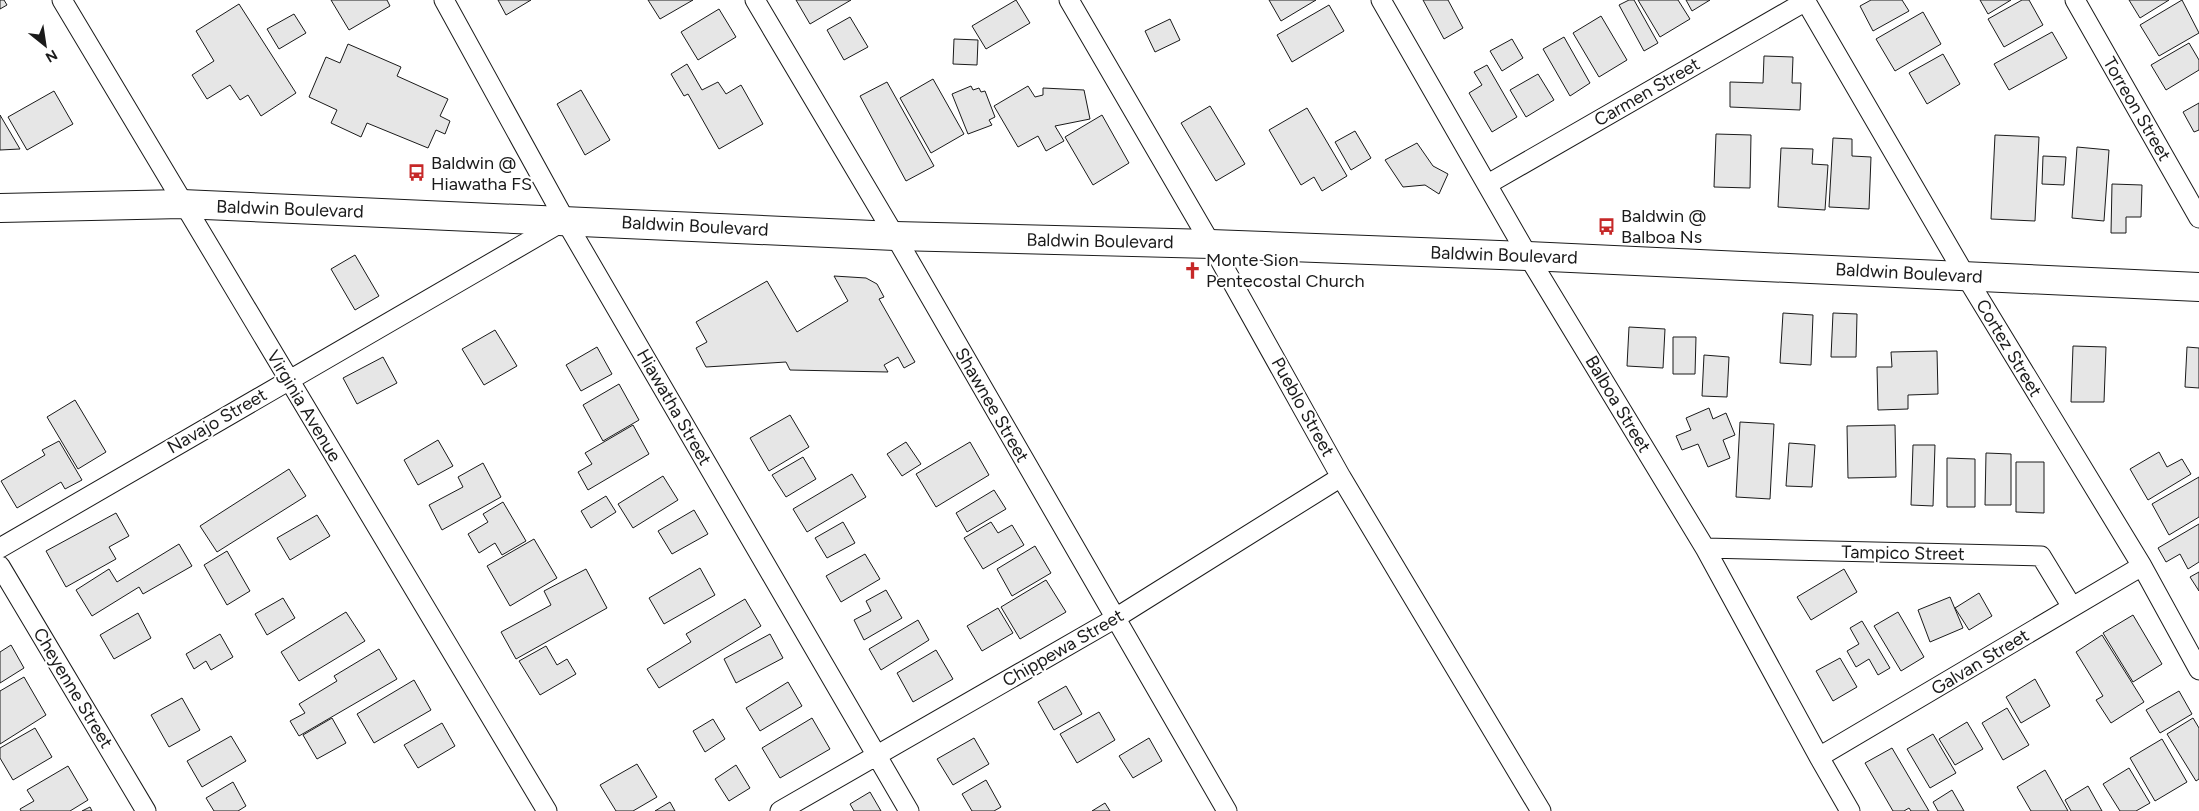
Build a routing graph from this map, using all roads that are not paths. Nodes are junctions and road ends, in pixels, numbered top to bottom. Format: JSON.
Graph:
{"nodes":[{"id":1,"x":62,"y":0,"type":"edge"},
{"id":2,"x":444,"y":0,"type":"edge"},
{"id":3,"x":755,"y":0,"type":"edge"},
{"id":4,"x":1069,"y":0,"type":"edge"},
{"id":5,"x":1381,"y":0,"type":"edge"},
{"id":6,"x":1805,"y":0,"type":"edge"},
{"id":7,"x":2075,"y":0,"type":"edge"},
{"id":8,"x":1488,"y":184,"type":"junction"},
{"id":9,"x":182,"y":204,"type":"junction"},
{"id":10,"x":0,"y":208,"type":"edge"},
{"id":11,"x":2199,"y":218,"type":"edge"},
{"id":12,"x":565,"y":220,"type":"junction"},
{"id":13,"x":895,"y":236,"type":"junction"},
{"id":14,"x":1211,"y":244,"type":"junction"},
{"id":15,"x":1528,"y":256,"type":"junction"},
{"id":16,"x":1965,"y":275,"type":"junction"},
{"id":17,"x":2199,"y":288,"type":"edge"},
{"id":18,"x":288,"y":380,"type":"junction"},
{"id":19,"x":1341,"y":477,"type":"junction"},
{"id":20,"x":0,"y":548,"type":"edge"},
{"id":21,"x":1705,"y":548,"type":"junction"},
{"id":22,"x":0,"y":566,"type":"edge"},
{"id":23,"x":2142,"y":566,"type":"junction"},
{"id":24,"x":2072,"y":607,"type":"junction"},
{"id":25,"x":1114,"y":619,"type":"junction"},
{"id":26,"x":2199,"y":670,"type":"edge"},
{"id":27,"x":875,"y":754,"type":"junction"},
{"id":28,"x":1819,"y":757,"type":"junction"},
{"id":29,"x":146,"y":811,"type":"edge"},
{"id":30,"x":547,"y":811,"type":"edge"},
{"id":31,"x":780,"y":811,"type":"edge"},
{"id":32,"x":909,"y":811,"type":"edge"},
{"id":33,"x":1227,"y":811,"type":"edge"},
{"id":34,"x":1541,"y":811,"type":"edge"},
{"id":35,"x":1850,"y":811,"type":"edge"}],
"edges":[{"from":1,"to":9,"type":"street","name":"Virginia Avenue"},
{"from":2,"to":12,"type":"street","name":"Hiawatha Street"},
{"from":3,"to":13,"type":"street","name":"Shawnee Street"},
{"from":4,"to":14,"type":"street","name":"Pueblo Street"},
{"from":5,"to":8,"type":"street","name":"Balboa Street"},
{"from":6,"to":8,"type":"street","name":"Carmen Street"},
{"from":6,"to":16,"type":"street","name":"Cortez Street"},
{"from":7,"to":11,"type":"street","name":"Torreon Street"},
{"from":8,"to":15,"type":"street","name":"Balboa Street"},
{"from":9,"to":10,"type":"main road","name":"Baldwin Boulevard"},
{"from":9,"to":12,"type":"main road","name":"Baldwin Boulevard"},
{"from":9,"to":18,"type":"street","name":"Virginia Avenue"},
{"from":12,"to":13,"type":"main road","name":"Baldwin Boulevard"},
{"from":12,"to":18,"type":"street","name":"Navajo Street"},
{"from":12,"to":27,"type":"street","name":"Hiawatha Street"},
{"from":13,"to":14,"type":"main road","name":"Baldwin Boulevard"},
{"from":13,"to":25,"type":"street","name":"Shawnee Street"},
{"from":14,"to":15,"type":"main road","name":"Baldwin Boulevard"},
{"from":14,"to":19,"type":"street","name":"Pueblo Street"},
{"from":15,"to":16,"type":"main road","name":"Baldwin Boulevard"},
{"from":15,"to":21,"type":"street","name":"Balboa Street"},
{"from":16,"to":17,"type":"main road","name":"Baldwin Boulevard"},
{"from":16,"to":23,"type":"street","name":"Cortez Street"},
{"from":18,"to":20,"type":"street","name":"Navajo Street"},
{"from":18,"to":30,"type":"street","name":"Virginia Avenue"},
{"from":19,"to":25,"type":"street","name":"Chippewa Street"},
{"from":19,"to":34,"type":"street","name":"Pueblo Street"},
{"from":21,"to":24,"type":"street","name":"Tampico Street"},
{"from":21,"to":28,"type":"street","name":"Balboa Street"},
{"from":22,"to":29,"type":"street","name":"Cheyenne Street"},
{"from":23,"to":24,"type":"street","name":"Galvan Street"},
{"from":23,"to":26,"type":"street","name":"Cortez Street"},
{"from":24,"to":28,"type":"street","name":"Galvan Street"},
{"from":25,"to":27,"type":"street","name":"Chippewa Street"},
{"from":25,"to":33,"type":"street","name":"Shawnee Street"},
{"from":27,"to":31,"type":"street","name":"Chippewa Street"},
{"from":27,"to":32,"type":"street","name":"Hiawatha Street"},
{"from":28,"to":35,"type":"street","name":"Balboa Street"}]}
